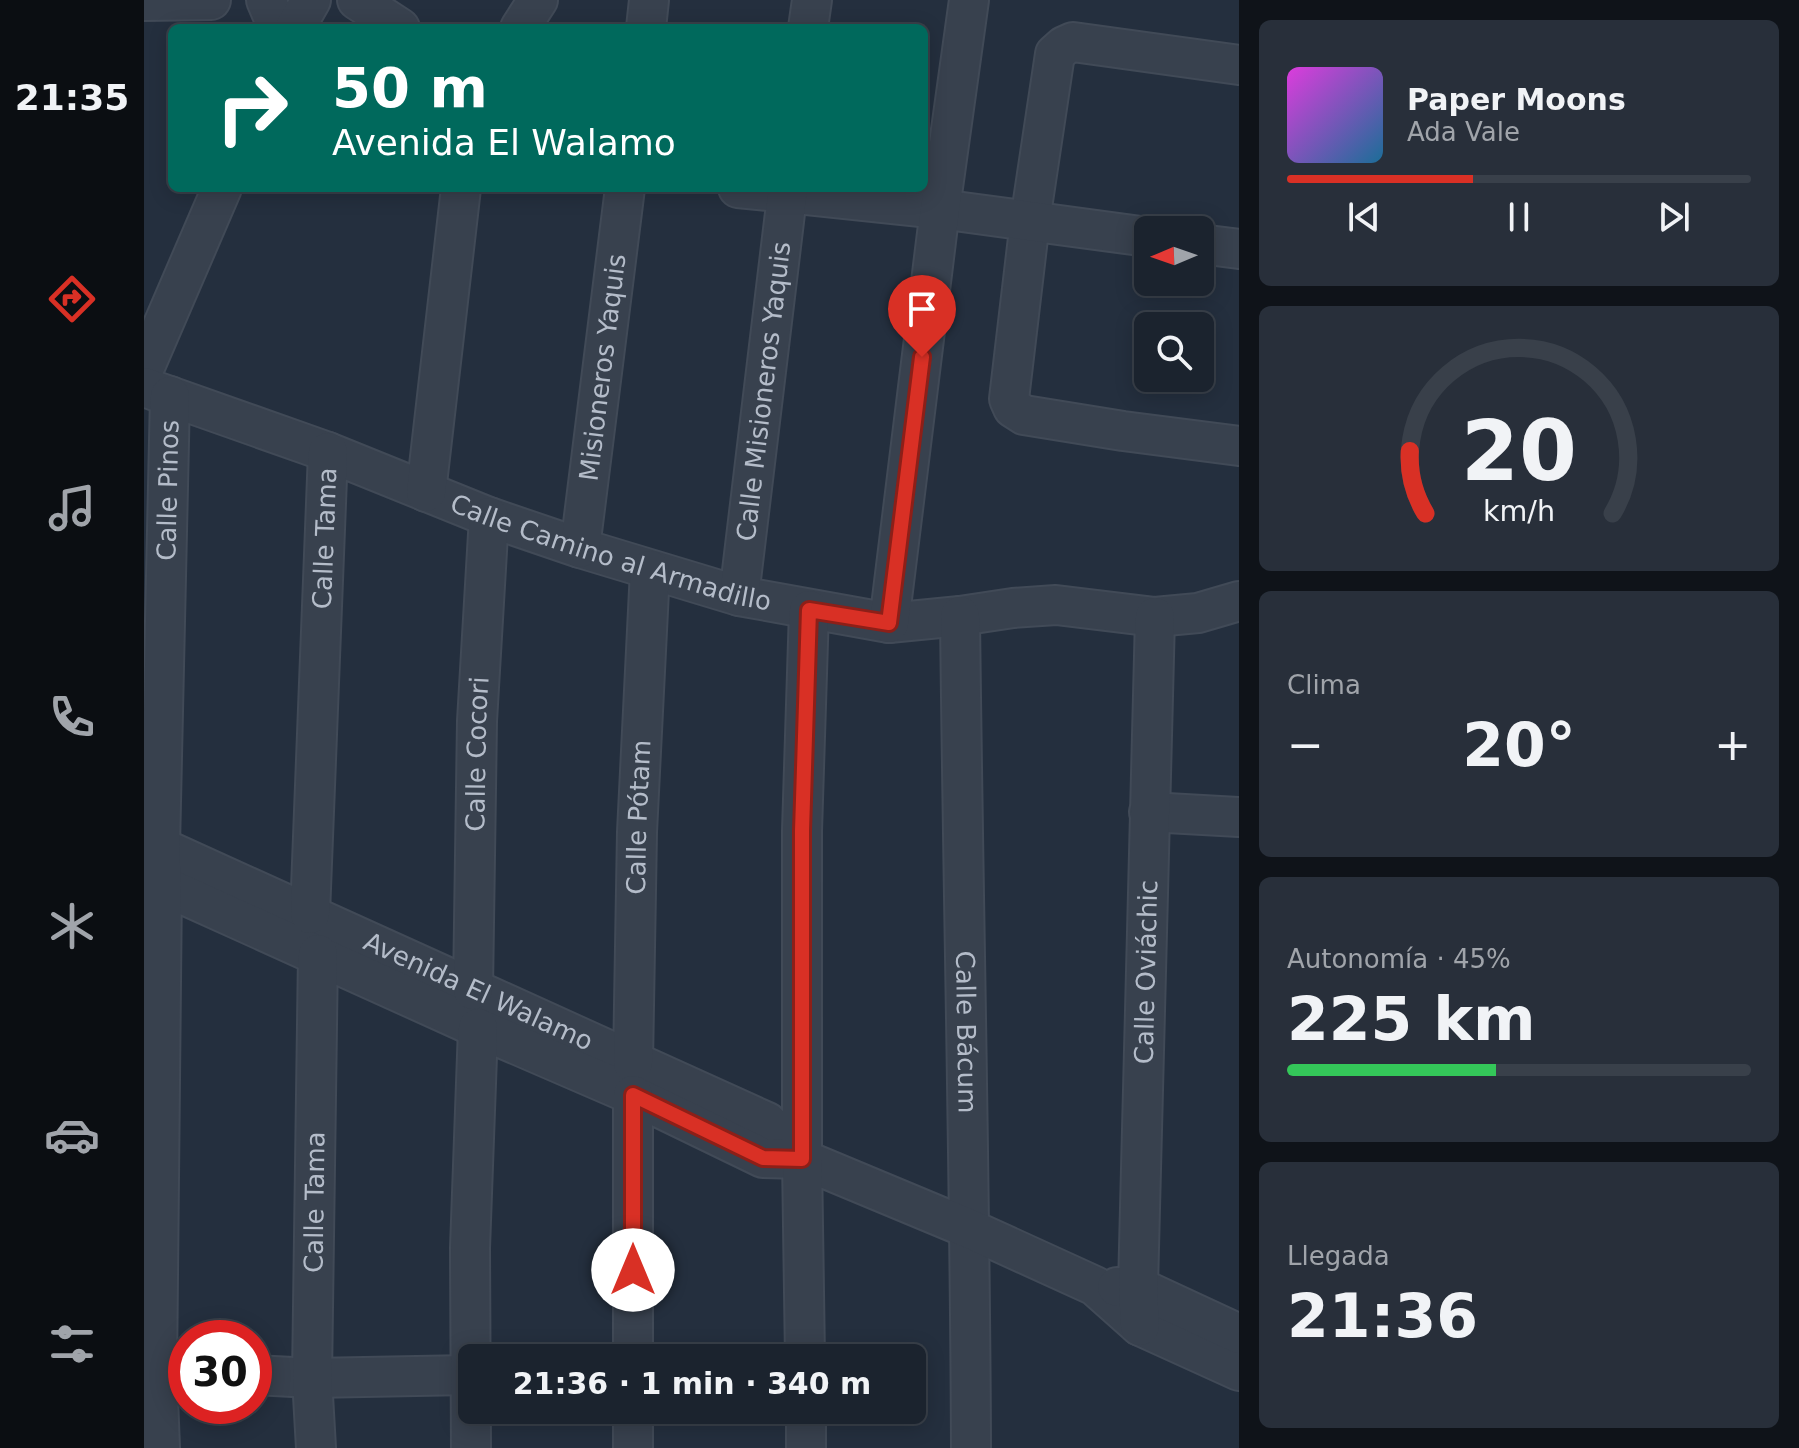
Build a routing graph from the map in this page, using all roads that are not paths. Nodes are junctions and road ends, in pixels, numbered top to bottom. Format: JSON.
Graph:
{"nodes":[{"id":1,"x":211,"y":0,"type":"edge"},
{"id":2,"x":266,"y":0,"type":"edge"},
{"id":3,"x":311,"y":0,"type":"edge"},
{"id":4,"x":357,"y":0,"type":"edge"},
{"id":5,"x":538,"y":0,"type":"edge"},
{"id":6,"x":649,"y":0,"type":"edge"},
{"id":7,"x":812,"y":0,"type":"edge"},
{"id":8,"x":969,"y":0,"type":"edge"},
{"id":9,"x":144,"y":1,"type":"edge"},
{"id":10,"x":276,"y":24,"type":"edge"},
{"id":11,"x":297,"y":24,"type":"edge"},
{"id":12,"x":394,"y":24,"type":"edge"},
{"id":13,"x":523,"y":24,"type":"edge"},
{"id":14,"x":646,"y":24,"type":"edge"},
{"id":15,"x":809,"y":24,"type":"edge"},
{"id":16,"x":1239,"y":65,"type":"edge"},
{"id":17,"x":220,"y":192,"type":"edge"},
{"id":18,"x":461,"y":192,"type":"edge"},
{"id":19,"x":624,"y":192,"type":"edge"},
{"id":20,"x":788,"y":192,"type":"edge"},
{"id":21,"x":804,"y":192,"type":"edge"},
{"id":22,"x":940,"y":209,"type":"junction"},
{"id":23,"x":1030,"y":221,"type":"junction"},
{"id":24,"x":1134,"y":235,"type":"edge"},
{"id":25,"x":1214,"y":246,"type":"edge"},
{"id":26,"x":1239,"y":249,"type":"edge"},
{"id":27,"x":144,"y":369,"type":"edge"},
{"id":28,"x":157,"y":392,"type":"edge"},
{"id":29,"x":1239,"y":446,"type":"edge"},
{"id":30,"x":328,"y":452,"type":"junction"},
{"id":31,"x":426,"y":492,"type":"junction"},
{"id":32,"x":489,"y":517,"type":"junction"},
{"id":33,"x":580,"y":548,"type":"junction"},
{"id":34,"x":650,"y":570,"type":"junction"},
{"id":35,"x":739,"y":596,"type":"junction"},
{"id":36,"x":1239,"y":601,"type":"edge"},
{"id":37,"x":809,"y":610,"type":"junction"},
{"id":38,"x":960,"y":616,"type":"junction"},
{"id":39,"x":1155,"y":617,"type":"junction"},
{"id":40,"x":889,"y":623,"type":"junction"},
{"id":41,"x":1149,"y":812,"type":"junction"},
{"id":42,"x":1239,"y":817,"type":"edge"},
{"id":43,"x":153,"y":860,"type":"edge"},
{"id":44,"x":310,"y":914,"type":"junction"},
{"id":45,"x":318,"y":954,"type":"junction"},
{"id":46,"x":473,"y":990,"type":"junction"},
{"id":47,"x":478,"y":1028,"type":"junction"},
{"id":48,"x":152,"y":1077,"type":"edge"},
{"id":49,"x":633,"y":1079,"type":"junction"},
{"id":50,"x":802,"y":1159,"type":"junction"},
{"id":51,"x":970,"y":1229,"type":"junction"},
{"id":52,"x":1095,"y":1286,"type":"junction"},
{"id":53,"x":1138,"y":1287,"type":"junction"},
{"id":54,"x":1140,"y":1326,"type":"junction"},
{"id":55,"x":1239,"y":1334,"type":"edge"},
{"id":56,"x":469,"y":1344,"type":"edge"},
{"id":57,"x":633,"y":1344,"type":"edge"},
{"id":58,"x":805,"y":1344,"type":"edge"},
{"id":59,"x":1239,"y":1371,"type":"edge"},
{"id":60,"x":162,"y":1372,"type":"edge"},
{"id":61,"x":458,"y":1375,"type":"edge"},
{"id":62,"x":272,"y":1376,"type":"edge"},
{"id":63,"x":312,"y":1378,"type":"junction"},
{"id":64,"x":470,"y":1424,"type":"edge"},
{"id":65,"x":633,"y":1424,"type":"edge"},
{"id":66,"x":806,"y":1424,"type":"edge"},
{"id":67,"x":160,"y":1448,"type":"edge"},
{"id":68,"x":316,"y":1448,"type":"edge"},
{"id":69,"x":471,"y":1448,"type":"edge"},
{"id":70,"x":633,"y":1448,"type":"edge"},
{"id":71,"x":806,"y":1448,"type":"edge"},
{"id":72,"x":971,"y":1448,"type":"edge"}],
"edges":[{"from":1,"to":9,"type":"street"},
{"from":2,"to":10,"type":"street"},
{"from":3,"to":11,"type":"street"},
{"from":4,"to":12,"type":"street"},
{"from":5,"to":13,"type":"street"},
{"from":6,"to":14,"type":"street"},
{"from":7,"to":15,"type":"street"},
{"from":8,"to":22,"type":"street"},
{"from":16,"to":23,"type":"street"},
{"from":17,"to":27,"type":"street"},
{"from":18,"to":31,"type":"street"},
{"from":19,"to":33,"type":"street","name":"Misioneros Yaquis"},
{"from":20,"to":35,"type":"street","name":"Calle Misioneros Yaquis"},
{"from":21,"to":22,"type":"street"},
{"from":22,"to":23,"type":"street"},
{"from":22,"to":40,"type":"street"},
{"from":23,"to":24,"type":"street"},
{"from":23,"to":29,"type":"street"},
{"from":25,"to":26,"type":"street"},
{"from":28,"to":30,"type":"street","name":"Calle Camino al Armadillo"},
{"from":28,"to":43,"type":"street","name":"Calle Pinos"},
{"from":30,"to":31,"type":"street","name":"Calle Camino al Armadillo"},
{"from":30,"to":44,"type":"street","name":"Calle Tama"},
{"from":31,"to":32,"type":"street","name":"Calle Camino al Armadillo"},
{"from":32,"to":33,"type":"street","name":"Calle Camino al Armadillo"},
{"from":32,"to":46,"type":"street","name":"Calle Cocori"},
{"from":33,"to":34,"type":"street","name":"Calle Camino al Armadillo"},
{"from":34,"to":35,"type":"street","name":"Calle Camino al Armadillo"},
{"from":34,"to":49,"type":"street","name":"Calle Pótam"},
{"from":35,"to":37,"type":"street","name":"Calle Camino al Armadillo"},
{"from":36,"to":39,"type":"street","name":"Calle Camino al Armadillo"},
{"from":37,"to":40,"type":"street","name":"Calle Camino al Armadillo"},
{"from":37,"to":50,"type":"street"},
{"from":38,"to":39,"type":"street","name":"Calle Camino al Armadillo"},
{"from":38,"to":40,"type":"street","name":"Calle Camino al Armadillo"},
{"from":38,"to":51,"type":"street","name":"Calle Bácum"},
{"from":39,"to":41,"type":"street","name":"Calle Oviáchic"},
{"from":41,"to":42,"type":"street"},
{"from":41,"to":53,"type":"street","name":"Calle Oviáchic"},
{"from":43,"to":44,"type":"street","name":"Avenida El Walamo"},
{"from":43,"to":45,"type":"street","name":"Avenida El Walamo"},
{"from":43,"to":48,"type":"street","name":"Calle Pinos"},
{"from":44,"to":46,"type":"street","name":"Avenida El Walamo"},
{"from":45,"to":47,"type":"street","name":"Avenida El Walamo"},
{"from":45,"to":63,"type":"street","name":"Calle Tama"},
{"from":46,"to":49,"type":"street","name":"Avenida El Walamo"},
{"from":47,"to":49,"type":"street","name":"Avenida El Walamo"},
{"from":47,"to":56,"type":"street"},
{"from":48,"to":60,"type":"street","name":"Calle Pinos"},
{"from":49,"to":50,"type":"street","name":"Avenida El Walamo"},
{"from":49,"to":57,"type":"street","name":"Calle Pótam"},
{"from":50,"to":51,"type":"street","name":"Avenida El Walamo"},
{"from":50,"to":58,"type":"street"},
{"from":51,"to":52,"type":"street","name":"Avenida El Walamo"},
{"from":51,"to":72,"type":"street","name":"Calle Bácum"},
{"from":52,"to":53,"type":"street","name":"Avenida El Walamo"},
{"from":52,"to":54,"type":"street","name":"Avenida El Walamo"},
{"from":53,"to":54,"type":"street","name":"Calle Oviáchic"},
{"from":53,"to":55,"type":"street","name":"Avenida El Walamo"},
{"from":54,"to":59,"type":"street","name":"Avenida El Walamo"},
{"from":60,"to":67,"type":"street","name":"Calle Pinos"},
{"from":61,"to":63,"type":"street"},
{"from":62,"to":63,"type":"street"},
{"from":63,"to":68,"type":"street","name":"Calle Tama"},
{"from":64,"to":69,"type":"street"},
{"from":65,"to":70,"type":"street"},
{"from":66,"to":71,"type":"street"}]}
